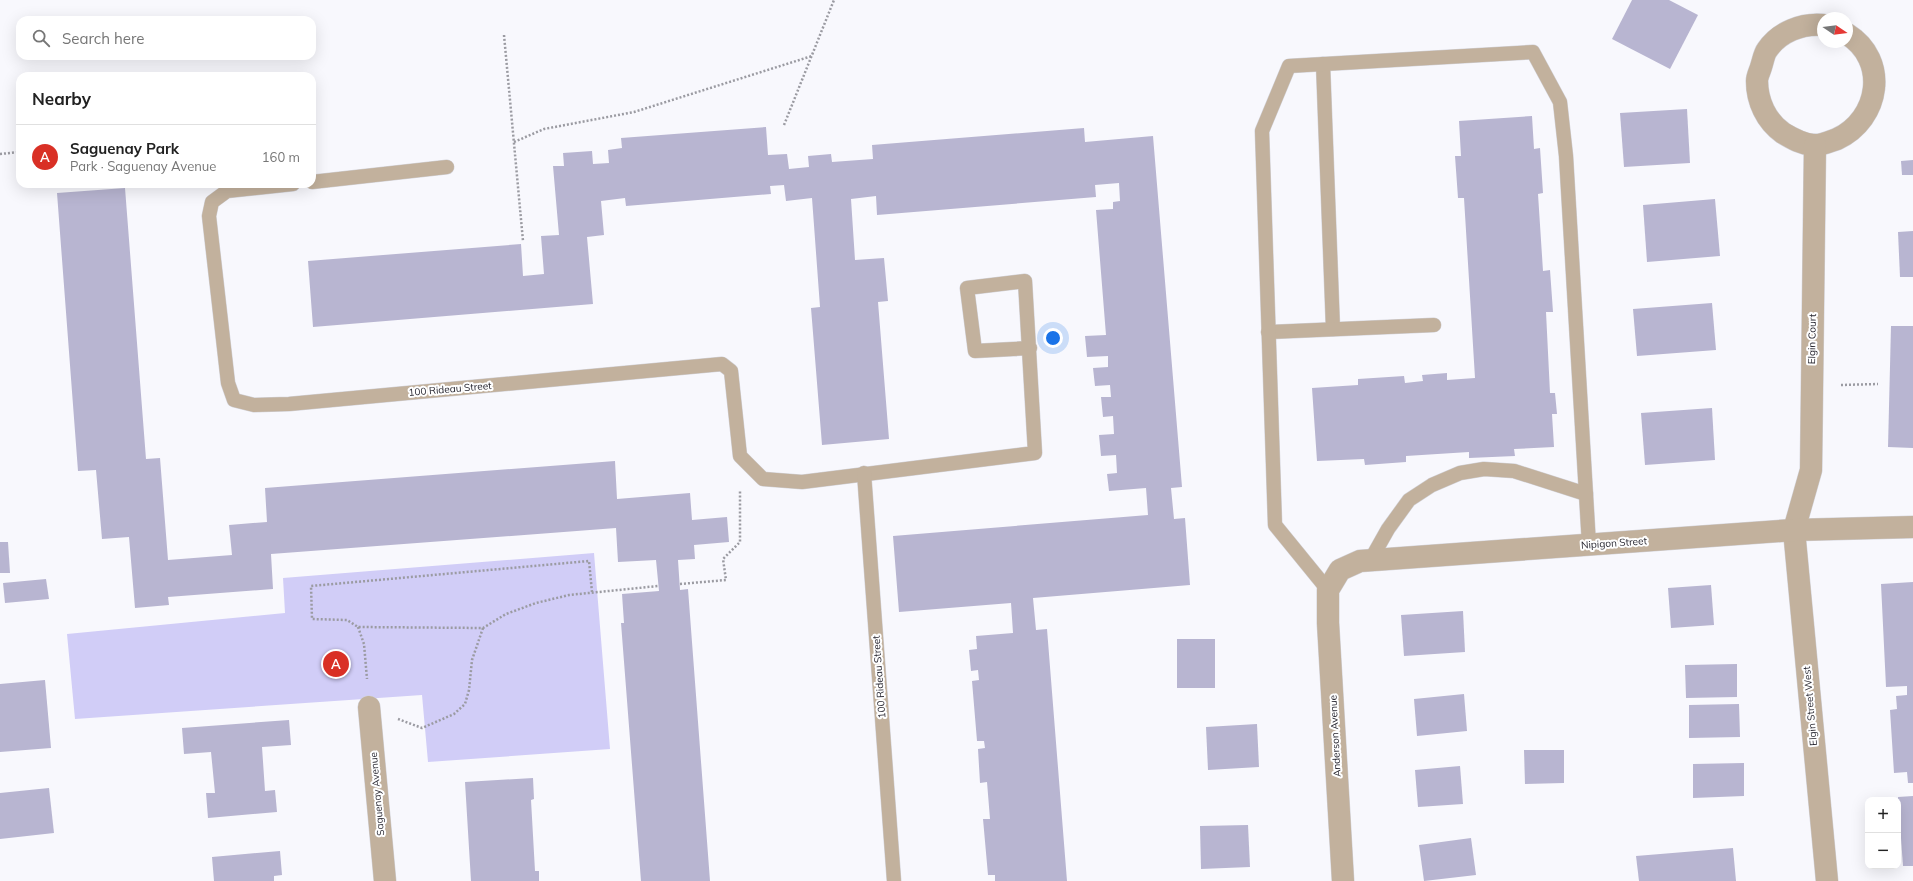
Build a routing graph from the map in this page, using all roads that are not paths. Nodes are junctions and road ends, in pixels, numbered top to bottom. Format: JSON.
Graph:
{"nodes":[{"id":1,"x":1817,"y":26,"type":"edge"},
{"id":2,"x":1853,"y":38,"type":"edge"},
{"id":3,"x":1323,"y":64,"type":"junction"},
{"id":4,"x":1815,"y":145,"type":"junction"},
{"id":5,"x":447,"y":167,"type":"dead end"},
{"id":6,"x":316,"y":182,"type":"edge"},
{"id":7,"x":256,"y":188,"type":"edge"},
{"id":8,"x":1434,"y":326,"type":"dead end"},
{"id":9,"x":1333,"y":329,"type":"junction"},
{"id":10,"x":1268,"y":332,"type":"junction"},
{"id":11,"x":1030,"y":348,"type":"junction"},
{"id":12,"x":864,"y":473,"type":"junction"},
{"id":13,"x":1586,"y":494,"type":"junction"},
{"id":14,"x":1913,"y":527,"type":"edge"},
{"id":15,"x":1794,"y":530,"type":"junction"},
{"id":16,"x":1589,"y":545,"type":"junction"},
{"id":17,"x":1370,"y":561,"type":"junction"},
{"id":18,"x":1328,"y":590,"type":"junction"},
{"id":19,"x":369,"y":707,"type":"road end"},
{"id":20,"x":385,"y":881,"type":"edge"},
{"id":21,"x":894,"y":881,"type":"edge"},
{"id":22,"x":1343,"y":881,"type":"edge"},
{"id":23,"x":1827,"y":881,"type":"edge"}],
"edges":[{"from":1,"to":4,"type":"street"},
{"from":2,"to":4,"type":"street"},
{"from":3,"to":9,"type":"lane"},
{"from":3,"to":10,"type":"lane"},
{"from":3,"to":13,"type":"lane"},
{"from":4,"to":15,"type":"street","name":"Elgin Court"},
{"from":5,"to":6,"type":"lane"},
{"from":7,"to":12,"type":"lane","name":"100 Rideau Street"},
{"from":8,"to":9,"type":"lane"},
{"from":9,"to":10,"type":"lane"},
{"from":10,"to":18,"type":"lane"},
{"from":11,"to":11,"type":"lane"},
{"from":11,"to":12,"type":"lane"},
{"from":12,"to":21,"type":"lane","name":"100 Rideau Street"},
{"from":13,"to":16,"type":"lane"},
{"from":13,"to":17,"type":"lane"},
{"from":14,"to":15,"type":"street","name":"Nipigon Street"},
{"from":15,"to":16,"type":"street","name":"Nipigon Street"},
{"from":15,"to":23,"type":"street","name":"Elgin Street West"},
{"from":16,"to":17,"type":"street","name":"Nipigon Street"},
{"from":17,"to":18,"type":"street","name":"Nipigon Street"},
{"from":18,"to":22,"type":"street","name":"Anderson Avenue"},
{"from":19,"to":20,"type":"street","name":"Saguenay Avenue"}]}
